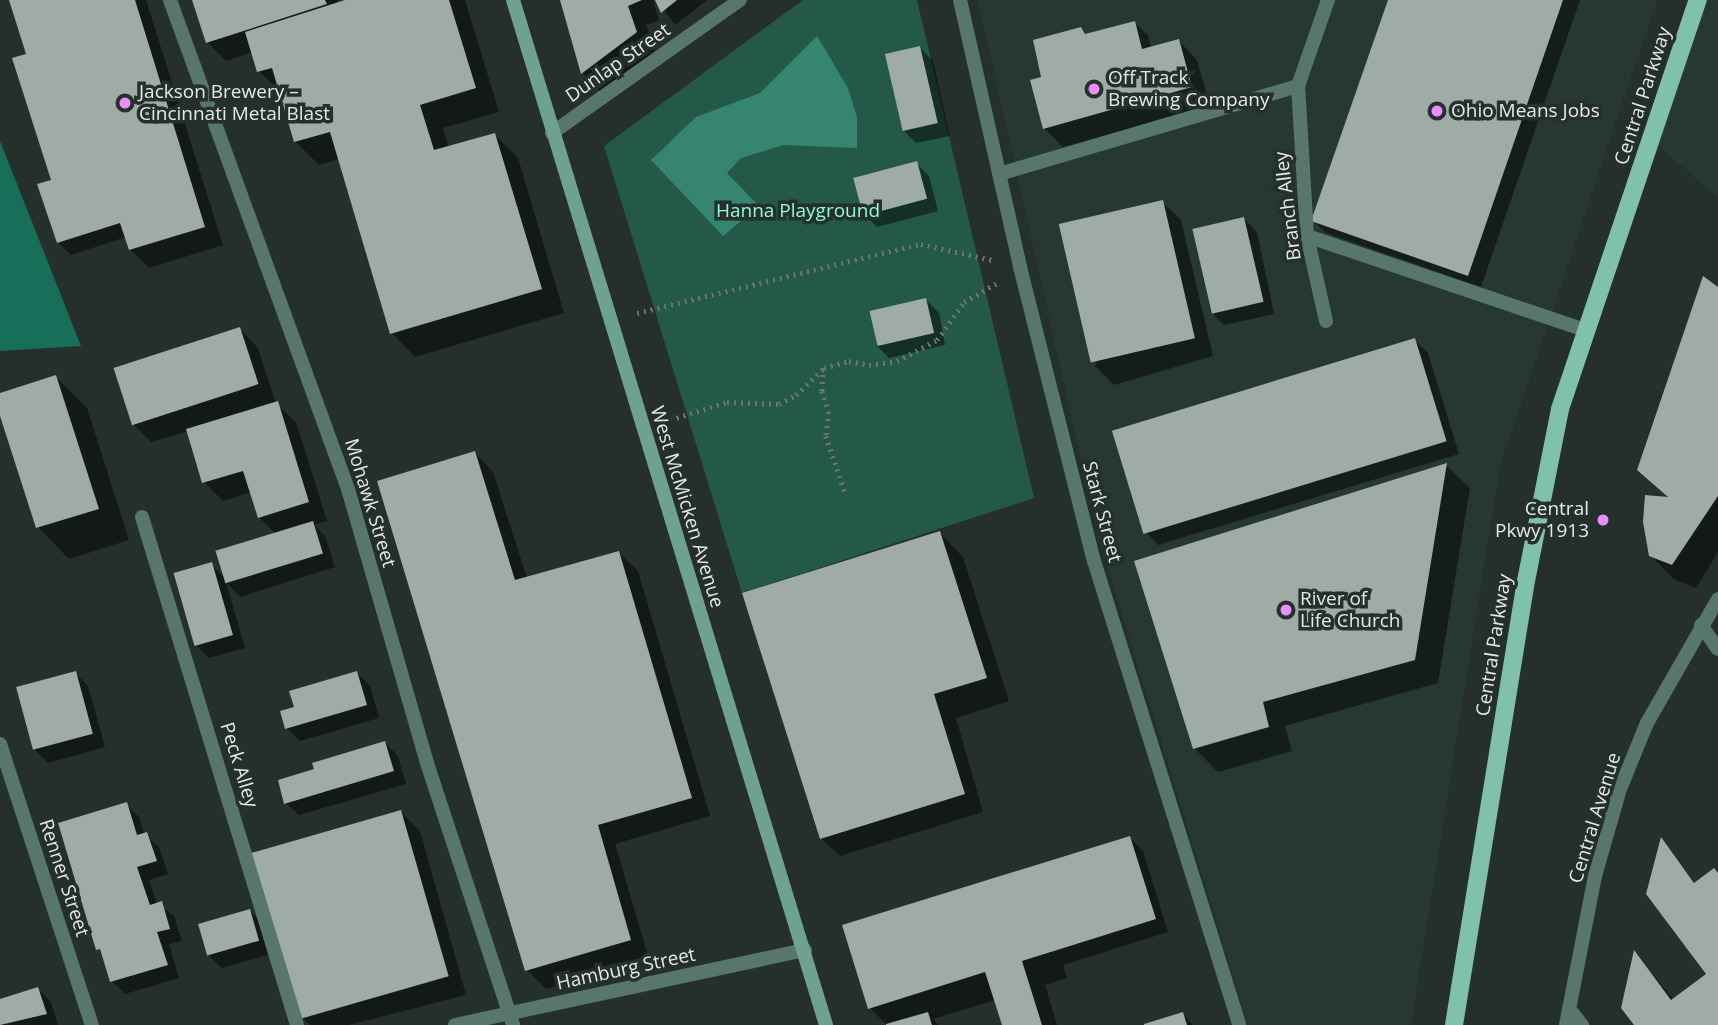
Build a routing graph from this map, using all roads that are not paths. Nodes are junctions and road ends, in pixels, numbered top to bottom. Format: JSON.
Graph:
{"nodes":[{"id":1,"x":170,"y":0,"type":"edge"},
{"id":2,"x":513,"y":0,"type":"edge"},
{"id":3,"x":740,"y":0,"type":"edge"},
{"id":4,"x":960,"y":0,"type":"edge"},
{"id":5,"x":1328,"y":0,"type":"edge"},
{"id":6,"x":1698,"y":0,"type":"edge"},
{"id":7,"x":1298,"y":86,"type":"junction"},
{"id":8,"x":552,"y":133,"type":"junction"},
{"id":9,"x":999,"y":174,"type":"junction"},
{"id":10,"x":1307,"y":236,"type":"junction"},
{"id":11,"x":1326,"y":321,"type":"dead end"},
{"id":12,"x":1587,"y":331,"type":"junction"},
{"id":13,"x":142,"y":517,"type":"dead end"},
{"id":14,"x":1718,"y":599,"type":"edge"},
{"id":15,"x":1701,"y":625,"type":"junction"},
{"id":16,"x":1718,"y":649,"type":"edge"},
{"id":17,"x":0,"y":744,"type":"edge"},
{"id":18,"x":805,"y":950,"type":"junction"},
{"id":19,"x":1569,"y":1009,"type":"junction"},
{"id":20,"x":511,"y":1019,"type":"edge"},
{"id":21,"x":92,"y":1025,"type":"edge"},
{"id":22,"x":297,"y":1025,"type":"edge"},
{"id":23,"x":455,"y":1025,"type":"edge"},
{"id":24,"x":827,"y":1025,"type":"edge"},
{"id":25,"x":1238,"y":1025,"type":"edge"},
{"id":26,"x":1454,"y":1025,"type":"edge"},
{"id":27,"x":1566,"y":1025,"type":"edge"},
{"id":28,"x":1582,"y":1025,"type":"edge"}],
"edges":[{"from":1,"to":20,"type":"street","name":"Mohawk Street"},
{"from":2,"to":8,"type":"street","name":"West McMicken Avenue"},
{"from":3,"to":8,"type":"street","name":"Dunlap Street"},
{"from":4,"to":9,"type":"street","name":"Stark Street"},
{"from":5,"to":7,"type":"street"},
{"from":6,"to":12,"type":"main road","name":"Central Parkway"},
{"from":7,"to":9,"type":"street"},
{"from":7,"to":10,"type":"street","name":"Branch Alley"},
{"from":8,"to":18,"type":"street","name":"West McMicken Avenue"},
{"from":9,"to":25,"type":"street","name":"Stark Street"},
{"from":10,"to":11,"type":"street","name":"Branch Alley"},
{"from":10,"to":12,"type":"street"},
{"from":12,"to":26,"type":"main road","name":"Central Parkway"},
{"from":13,"to":22,"type":"street","name":"Peck Alley"},
{"from":14,"to":15,"type":"street","name":"Central Avenue"},
{"from":15,"to":16,"type":"street"},
{"from":15,"to":19,"type":"street","name":"Central Avenue"},
{"from":17,"to":21,"type":"street","name":"Renner Street"},
{"from":18,"to":20,"type":"street","name":"Hamburg Street"},
{"from":18,"to":24,"type":"street","name":"West McMicken Avenue"},
{"from":19,"to":27,"type":"street","name":"Central Avenue"},
{"from":19,"to":28,"type":"street"},
{"from":20,"to":23,"type":"street","name":"Hamburg Street"}]}
